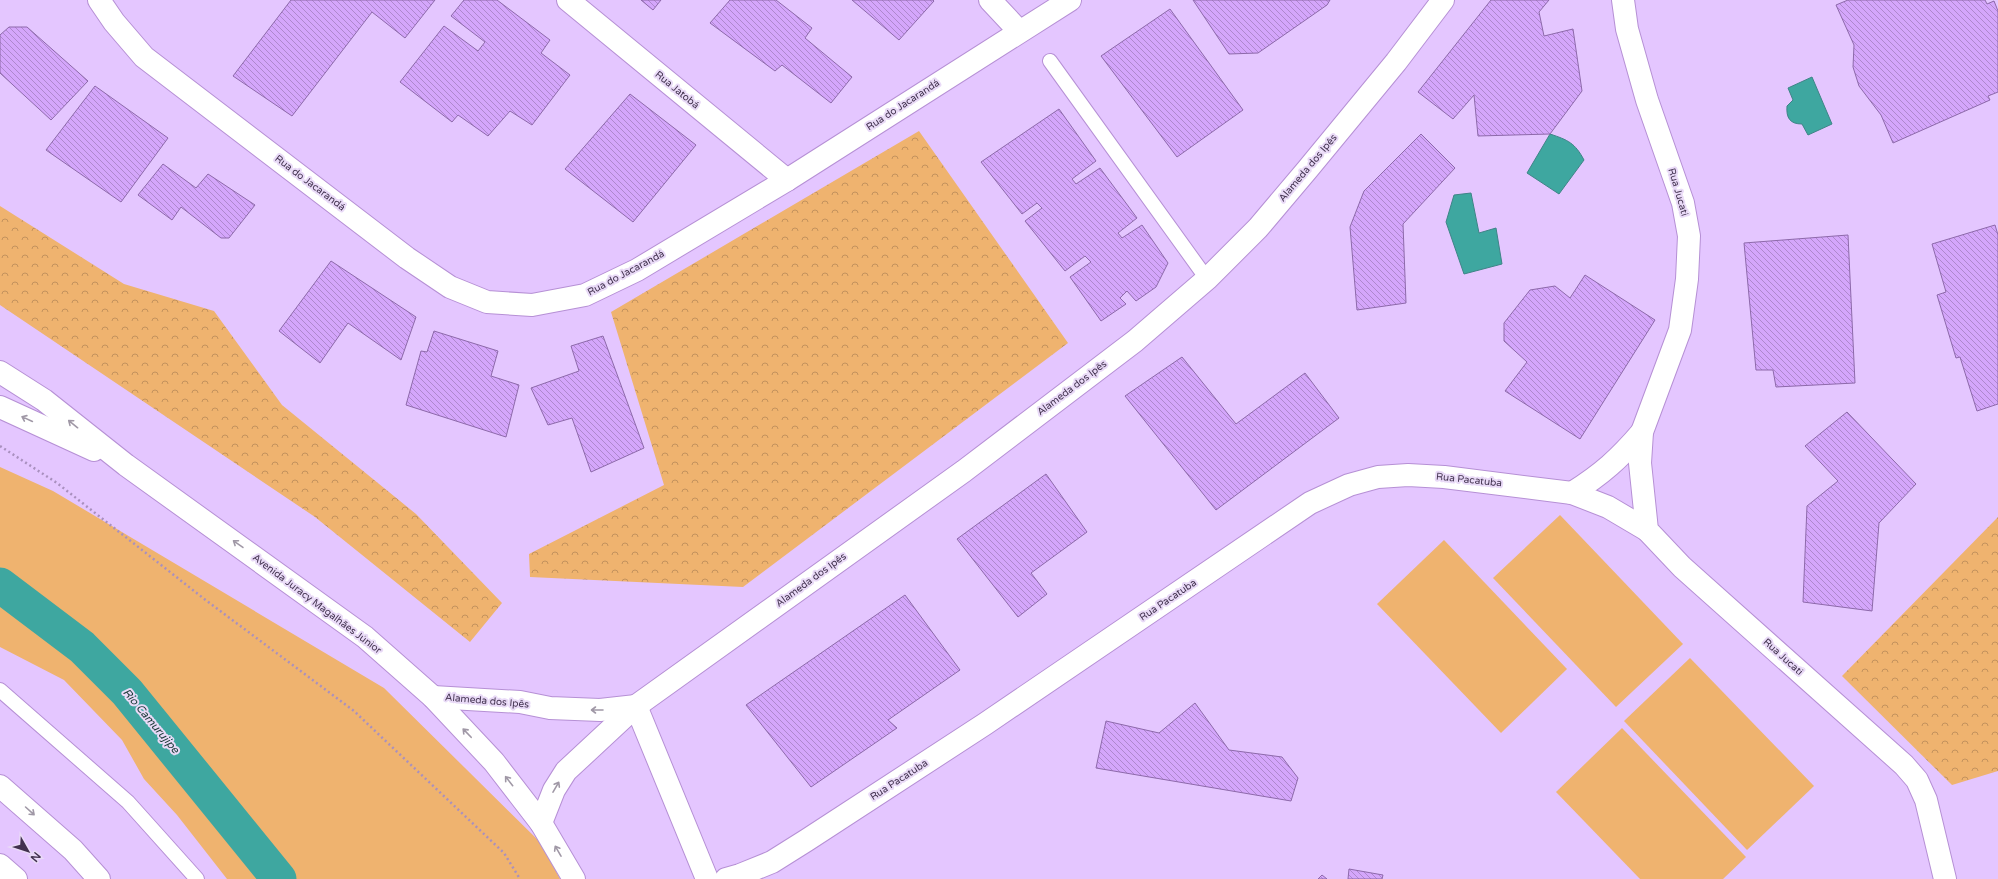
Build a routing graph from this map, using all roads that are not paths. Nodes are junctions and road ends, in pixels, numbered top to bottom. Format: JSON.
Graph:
{"nodes":[{"id":1,"x":99,"y":0,"type":"edge"},
{"id":2,"x":568,"y":0,"type":"edge"},
{"id":3,"x":990,"y":0,"type":"edge"},
{"id":4,"x":1070,"y":0,"type":"edge"},
{"id":5,"x":1443,"y":0,"type":"edge"},
{"id":6,"x":1623,"y":0,"type":"edge"},
{"id":7,"x":1019,"y":31,"type":"junction"},
{"id":8,"x":1050,"y":61,"type":"dead end"},
{"id":9,"x":787,"y":180,"type":"junction"},
{"id":10,"x":1207,"y":279,"type":"junction"},
{"id":11,"x":0,"y":372,"type":"edge"},
{"id":12,"x":0,"y":407,"type":"edge"},
{"id":13,"x":1642,"y":432,"type":"junction"},
{"id":14,"x":126,"y":465,"type":"junction"},
{"id":15,"x":1572,"y":493,"type":"junction"},
{"id":16,"x":1647,"y":530,"type":"junction"},
{"id":17,"x":0,"y":690,"type":"edge"},
{"id":18,"x":433,"y":697,"type":"junction"},
{"id":19,"x":636,"y":706,"type":"junction"},
{"id":20,"x":0,"y":786,"type":"edge"},
{"id":21,"x":541,"y":823,"type":"junction"},
{"id":22,"x":0,"y":865,"type":"edge"},
{"id":23,"x":16,"y":879,"type":"edge"},
{"id":24,"x":99,"y":879,"type":"edge"},
{"id":25,"x":197,"y":879,"type":"edge"},
{"id":26,"x":574,"y":879,"type":"edge"},
{"id":27,"x":707,"y":879,"type":"edge"},
{"id":28,"x":726,"y":879,"type":"edge"},
{"id":29,"x":1944,"y":879,"type":"edge"}],
"edges":[{"from":1,"to":9,"type":"street","name":"Rua do Jacarandá"},
{"from":2,"to":9,"type":"street","name":"Rua Jatobá"},
{"from":3,"to":7,"type":"street"},
{"from":4,"to":7,"type":"street","name":"Rua do Jacarandá"},
{"from":5,"to":10,"type":"street","name":"Alameda dos Ipês"},
{"from":6,"to":13,"type":"street","name":"Rua Jucati"},
{"from":7,"to":9,"type":"street","name":"Rua do Jacarandá"},
{"from":8,"to":10,"type":"lane"},
{"from":10,"to":19,"type":"street","name":"Alameda dos Ipês"},
{"from":14,"to":11,"type":"street","name":"Avenida Juracy Magalhães Júnior","one_way":true},
{"from":14,"to":12,"type":"street","name":"Avenida Juracy Magalhães Júnior","one_way":true},
{"from":13,"to":15,"type":"street","name":"Rua Jucati"},
{"from":13,"to":16,"type":"street","name":"Rua Jucati"},
{"from":18,"to":14,"type":"street","name":"Avenida Juracy Magalhães Júnior","one_way":true},
{"from":15,"to":16,"type":"street","name":"Rua Pacatuba"},
{"from":15,"to":28,"type":"street","name":"Rua Pacatuba"},
{"from":16,"to":29,"type":"street","name":"Rua Jucati"},
{"from":17,"to":25,"type":"lane"},
{"from":19,"to":18,"type":"street","name":"Alameda dos Ipês","one_way":true},
{"from":21,"to":18,"type":"street","name":"Avenida Juracy Magalhães Júnior","one_way":true},
{"from":21,"to":19,"type":"street","name":"Alameda dos Ipês","one_way":true},
{"from":19,"to":27,"type":"street"},
{"from":20,"to":24,"type":"street","one_way":true},
{"from":26,"to":21,"type":"street","name":"Avenida Juracy Magalhães Júnior","one_way":true},
{"from":22,"to":23,"type":"street"}]}
